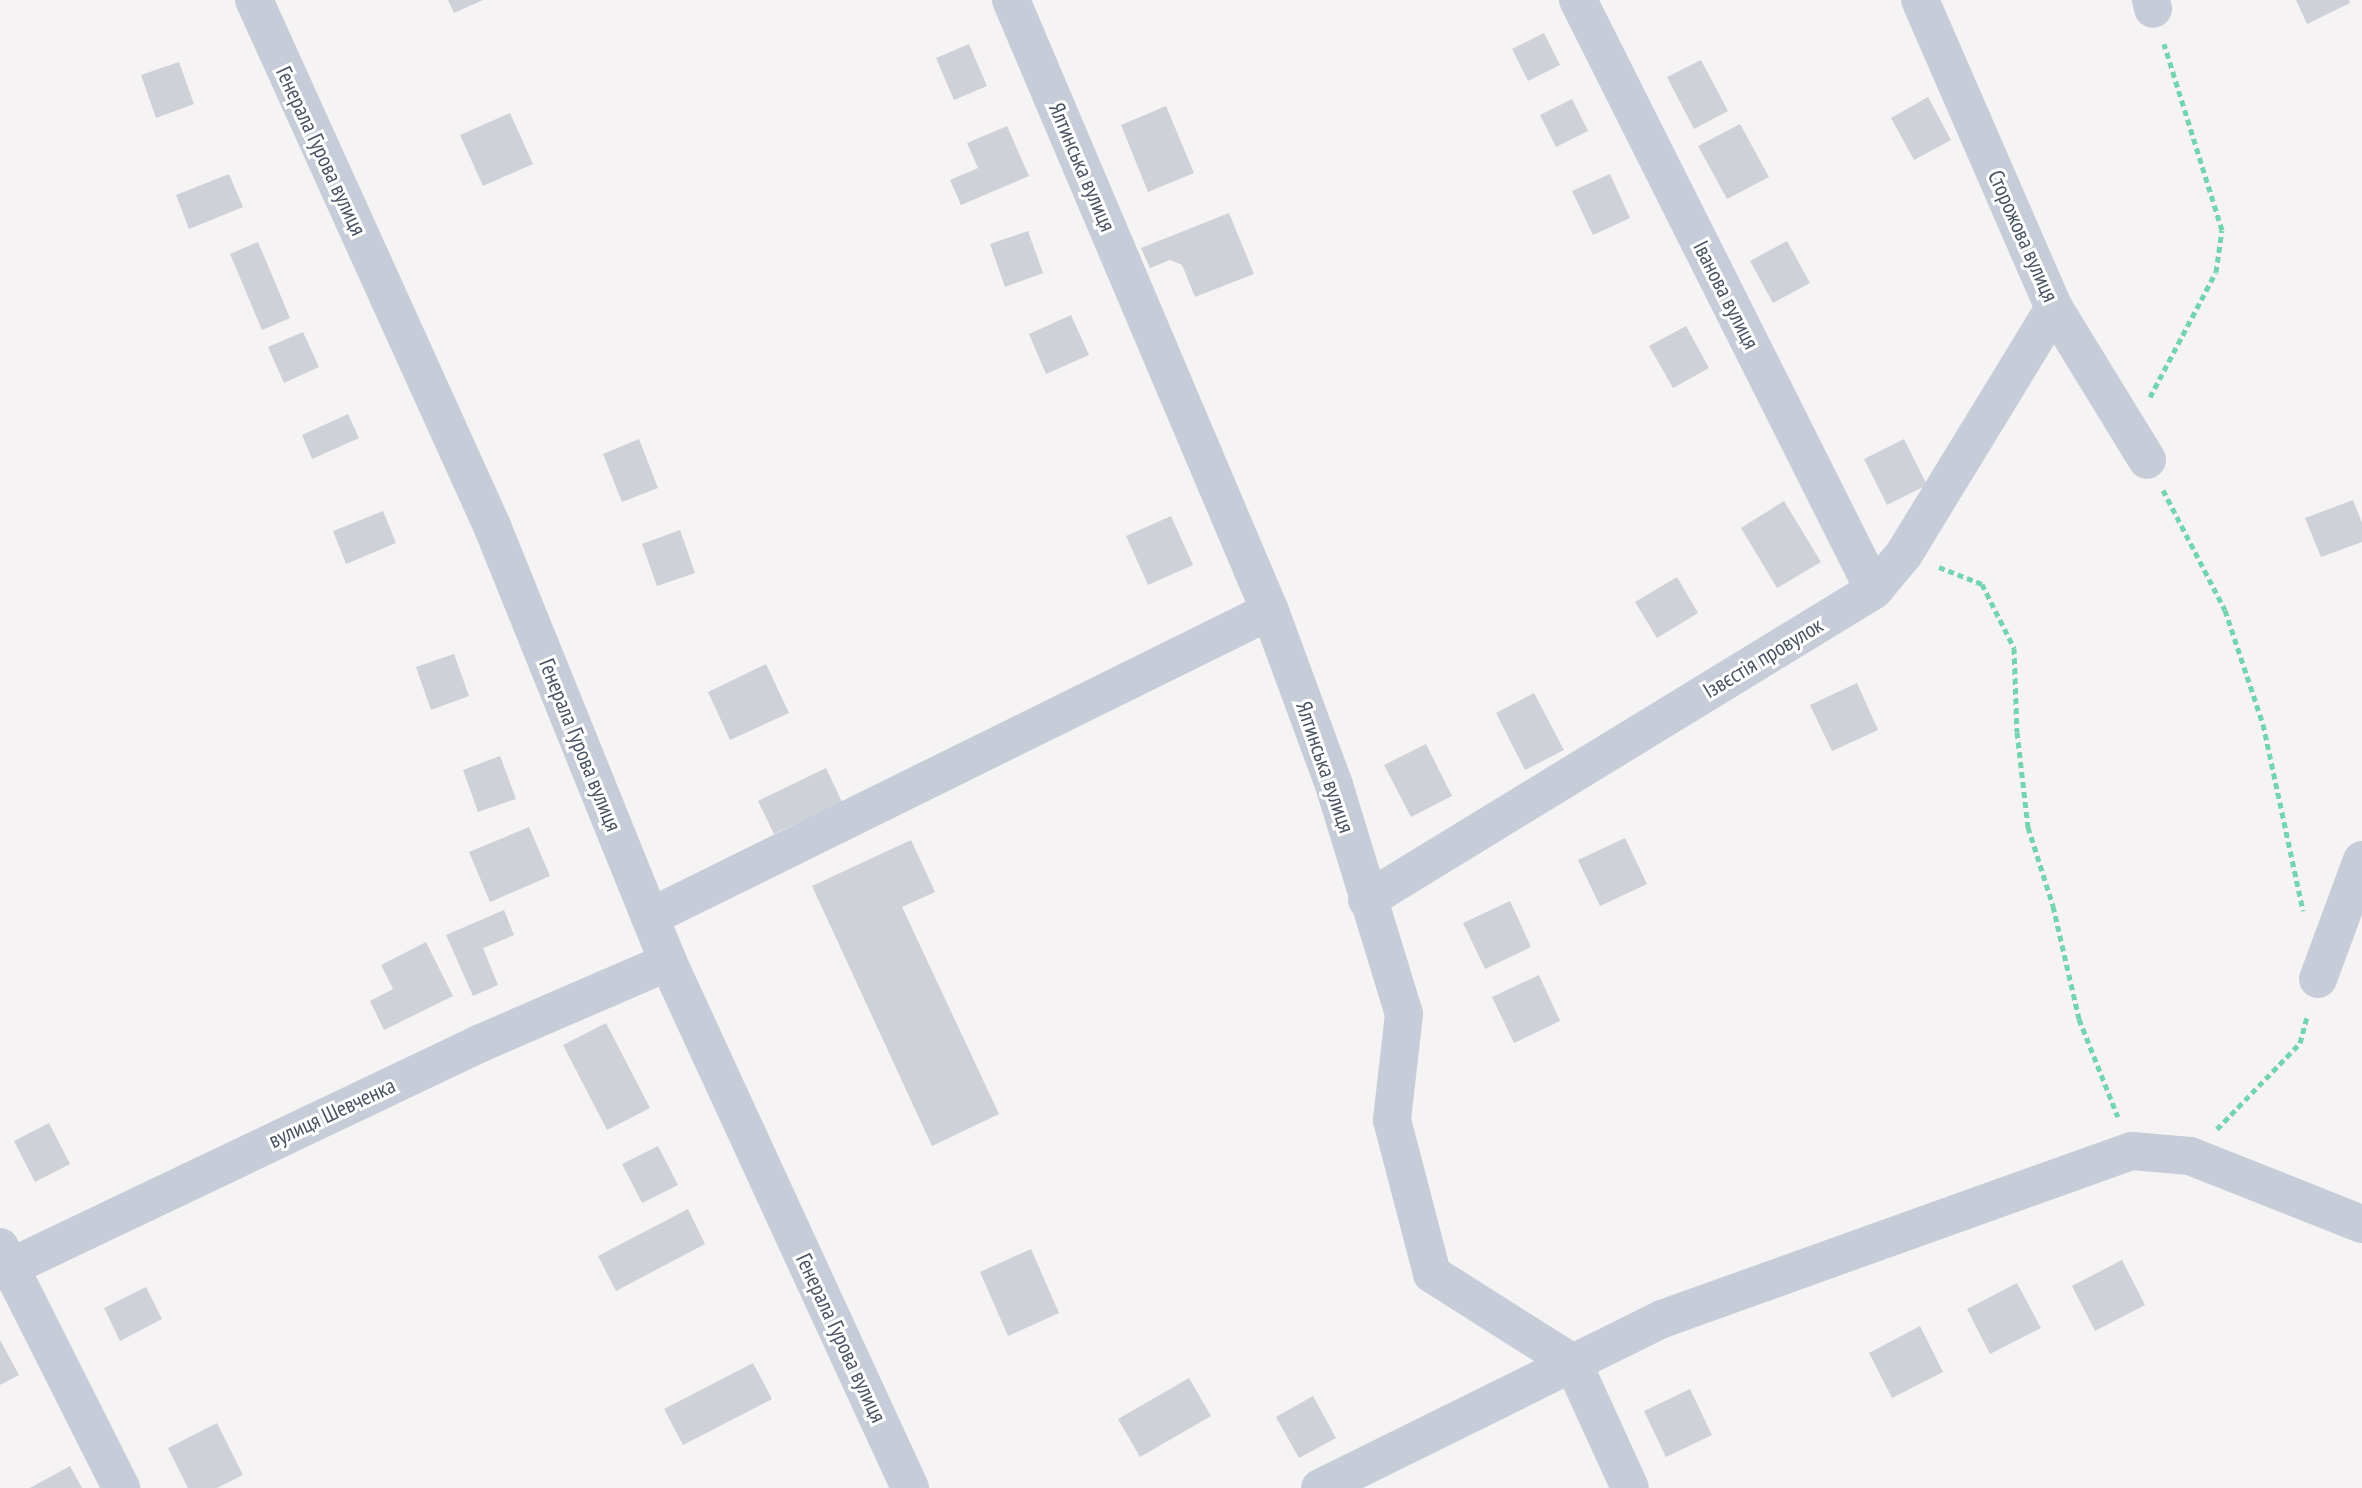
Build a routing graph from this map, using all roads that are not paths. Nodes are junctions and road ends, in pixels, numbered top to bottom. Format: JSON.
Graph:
{"nodes":[{"id":1,"x":254,"y":0,"type":"edge"},
{"id":2,"x":1011,"y":0,"type":"edge"},
{"id":3,"x":1578,"y":0,"type":"edge"},
{"id":4,"x":1920,"y":0,"type":"edge"},
{"id":5,"x":2054,"y":308,"type":"junction"},
{"id":6,"x":2147,"y":460,"type":"road end"},
{"id":7,"x":1874,"y":590,"type":"junction"},
{"id":8,"x":1270,"y":611,"type":"junction"},
{"id":9,"x":2362,"y":860,"type":"edge"},
{"id":10,"x":1367,"y":900,"type":"junction"},
{"id":11,"x":650,"y":917,"type":"junction"},
{"id":12,"x":668,"y":962,"type":"junction"},
{"id":13,"x":2318,"y":979,"type":"road end"},
{"id":14,"x":2362,"y":1224,"type":"edge"},
{"id":15,"x":3,"y":1262,"type":"edge"},
{"id":16,"x":1573,"y":1363,"type":"junction"},
{"id":17,"x":121,"y":1488,"type":"edge"},
{"id":18,"x":910,"y":1488,"type":"edge"},
{"id":19,"x":1320,"y":1488,"type":"edge"},
{"id":20,"x":1630,"y":1488,"type":"edge"}],
"edges":[{"from":1,"to":11,"type":"street","name":"Генерала Гурова вулиця"},
{"from":2,"to":8,"type":"street","name":"Ялтинська вулиця"},
{"from":3,"to":7,"type":"street","name":"Іванова вулиця"},
{"from":4,"to":5,"type":"street","name":"Сторожова вулиця"},
{"from":5,"to":6,"type":"street","name":"Сторожова вулиця"},
{"from":5,"to":7,"type":"street","name":"Ізвєстія провулок"},
{"from":7,"to":10,"type":"street","name":"Ізвєстія провулок"},
{"from":8,"to":10,"type":"street","name":"Ялтинська вулиця"},
{"from":8,"to":11,"type":"street"},
{"from":9,"to":13,"type":"street"},
{"from":10,"to":16,"type":"street","name":"Ялтинська вулиця"},
{"from":11,"to":12,"type":"street","name":"Генерала Гурова вулиця"},
{"from":12,"to":15,"type":"street","name":"вулиця Шевченка"},
{"from":12,"to":18,"type":"street","name":"Генерала Гурова вулиця"},
{"from":14,"to":16,"type":"street"},
{"from":15,"to":17,"type":"street"},
{"from":16,"to":19,"type":"street"},
{"from":16,"to":20,"type":"street"}]}
